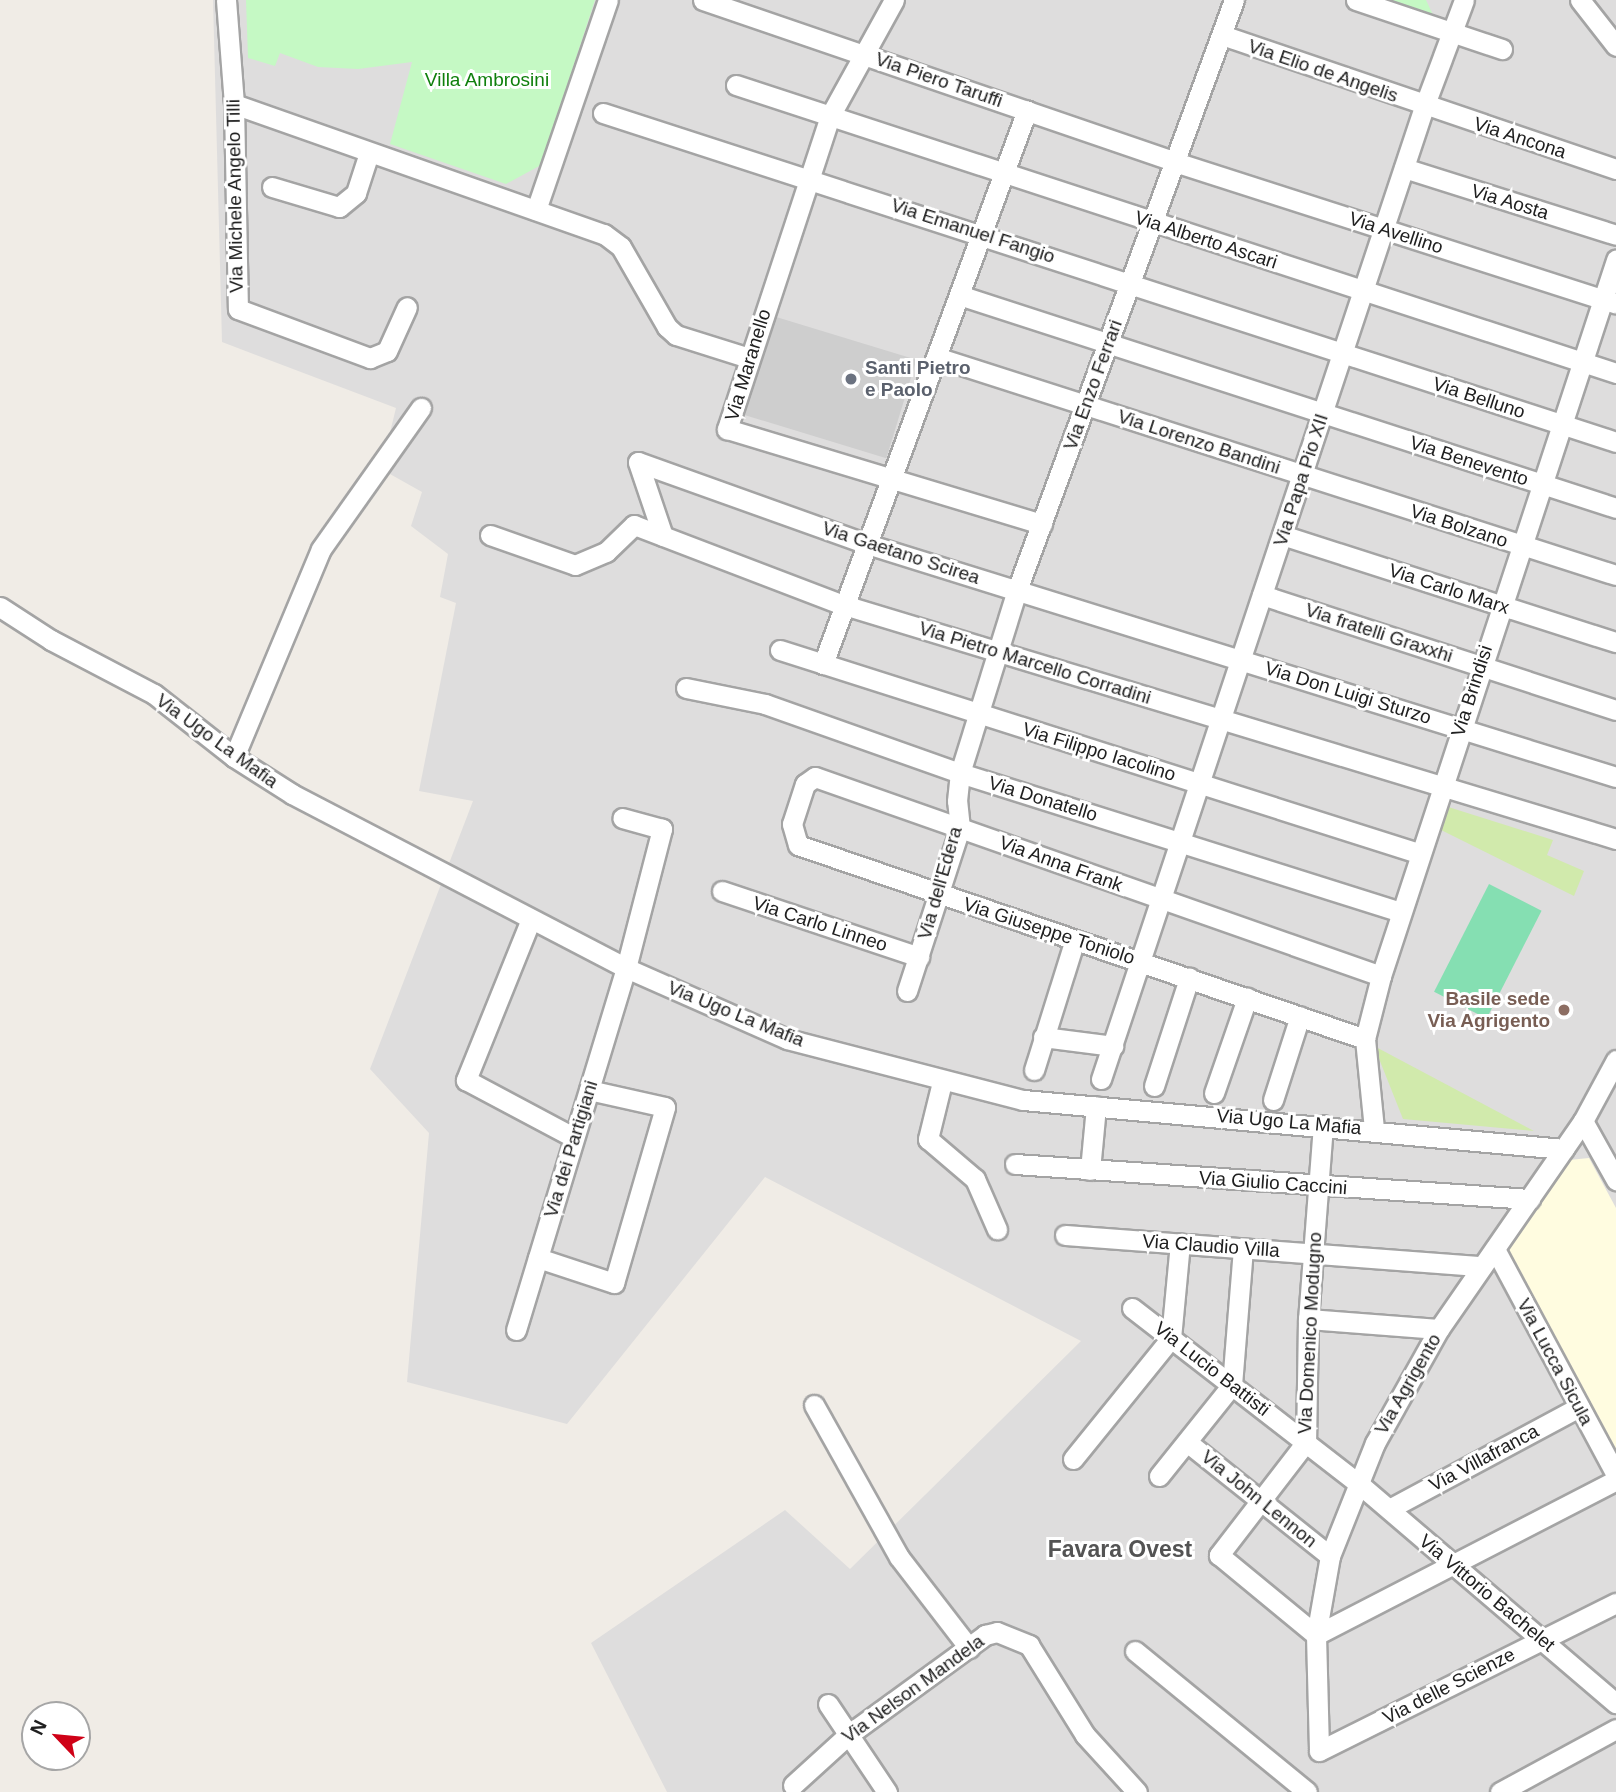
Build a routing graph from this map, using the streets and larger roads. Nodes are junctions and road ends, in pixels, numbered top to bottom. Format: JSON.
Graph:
{"nodes":[{"id":1,"x":226,"y":0,"type":"edge"},
{"id":2,"x":608,"y":0,"type":"edge"},
{"id":3,"x":703,"y":0,"type":"edge"},
{"id":4,"x":1234,"y":0,"type":"edge"},
{"id":5,"x":1356,"y":0,"type":"edge"},
{"id":6,"x":1580,"y":0,"type":"edge"},
{"id":7,"x":892,"y":1,"type":"edge"},
{"id":8,"x":1459,"y":3,"type":"edge"},
{"id":9,"x":1451,"y":32,"type":"junction"},
{"id":10,"x":1222,"y":35,"type":"junction"},
{"id":11,"x":1616,"y":46,"type":"edge"},
{"id":12,"x":1502,"y":49,"type":"dead end"},
{"id":13,"x":863,"y":53,"type":"junction"},
{"id":14,"x":736,"y":85,"type":"dead end"},
{"id":15,"x":234,"y":104,"type":"junction"},
{"id":16,"x":1424,"y":107,"type":"junction"},
{"id":17,"x":1027,"y":110,"type":"junction"},
{"id":18,"x":603,"y":113,"type":"dead end"},
{"id":19,"x":830,"y":116,"type":"junction"},
{"id":20,"x":369,"y":153,"type":"junction"},
{"id":21,"x":1175,"y":162,"type":"junction"},
{"id":22,"x":1404,"y":168,"type":"junction"},
{"id":23,"x":1616,"y":169,"type":"edge"},
{"id":24,"x":1004,"y":173,"type":"junction"},
{"id":25,"x":807,"y":176,"type":"junction"},
{"id":26,"x":272,"y":187,"type":"dead end"},
{"id":27,"x":536,"y":210,"type":"junction"},
{"id":28,"x":1153,"y":222,"type":"junction"},
{"id":29,"x":1384,"y":229,"type":"junction"},
{"id":30,"x":981,"y":234,"type":"junction"},
{"id":31,"x":1616,"y":235,"type":"edge"},
{"id":32,"x":1616,"y":260,"type":"edge"},
{"id":33,"x":1130,"y":283,"type":"junction"},
{"id":34,"x":1363,"y":292,"type":"junction"},
{"id":35,"x":959,"y":295,"type":"junction"},
{"id":36,"x":1609,"y":302,"type":"edge"},
{"id":37,"x":407,"y":307,"type":"dead end"},
{"id":38,"x":1108,"y":344,"type":"junction"},
{"id":39,"x":1342,"y":354,"type":"junction"},
{"id":40,"x":936,"y":357,"type":"junction"},
{"id":41,"x":749,"y":358,"type":"junction"},
{"id":42,"x":1582,"y":362,"type":"junction"},
{"id":43,"x":1616,"y":373,"type":"edge"},
{"id":44,"x":1085,"y":406,"type":"junction"},
{"id":45,"x":421,"y":408,"type":"dead end"},
{"id":46,"x":1322,"y":415,"type":"junction"},
{"id":47,"x":1561,"y":424,"type":"junction"},
{"id":48,"x":1616,"y":442,"type":"edge"},
{"id":49,"x":1302,"y":476,"type":"junction"},
{"id":50,"x":891,"y":478,"type":"junction"},
{"id":51,"x":1541,"y":484,"type":"junction"},
{"id":52,"x":1616,"y":508,"type":"edge"},
{"id":53,"x":1042,"y":524,"type":"junction"},
{"id":54,"x":490,"y":535,"type":"dead end"},
{"id":55,"x":1282,"y":535,"type":"junction"},
{"id":56,"x":663,"y":536,"type":"junction"},
{"id":57,"x":867,"y":544,"type":"junction"},
{"id":58,"x":1520,"y":545,"type":"junction"},
{"id":59,"x":1616,"y":575,"type":"edge"},
{"id":60,"x":1017,"y":590,"type":"junction"},
{"id":61,"x":1262,"y":595,"type":"junction"},
{"id":62,"x":844,"y":605,"type":"junction"},
{"id":63,"x":1500,"y":605,"type":"junction"},
{"id":64,"x":0,"y":607,"type":"edge"},
{"id":65,"x":1616,"y":642,"type":"edge"},
{"id":66,"x":780,"y":650,"type":"dead end"},
{"id":67,"x":998,"y":652,"type":"junction"},
{"id":68,"x":1241,"y":660,"type":"junction"},
{"id":69,"x":823,"y":664,"type":"junction"},
{"id":70,"x":1480,"y":666,"type":"junction"},
{"id":71,"x":686,"y":688,"type":"dead end"},
{"id":72,"x":1616,"y":710,"type":"edge"},
{"id":73,"x":978,"y":714,"type":"junction"},
{"id":74,"x":1221,"y":720,"type":"junction"},
{"id":75,"x":1460,"y":728,"type":"junction"},
{"id":76,"x":234,"y":757,"type":"junction"},
{"id":77,"x":960,"y":773,"type":"junction"},
{"id":78,"x":1616,"y":777,"type":"edge"},
{"id":79,"x":1200,"y":784,"type":"junction"},
{"id":80,"x":1441,"y":786,"type":"junction"},
{"id":81,"x":622,"y":818,"type":"dead end"},
{"id":82,"x":960,"y":828,"type":"junction"},
{"id":83,"x":1616,"y":839,"type":"edge"},
{"id":84,"x":1181,"y":842,"type":"junction"},
{"id":85,"x":798,"y":845,"type":"joint"},
{"id":86,"x":1418,"y":853,"type":"junction"},
{"id":87,"x":722,"y":891,"type":"dead end"},
{"id":88,"x":940,"y":895,"type":"junction"},
{"id":89,"x":1162,"y":900,"type":"junction"},
{"id":90,"x":1400,"y":912,"type":"junction"},
{"id":91,"x":531,"y":919,"type":"junction"},
{"id":92,"x":1074,"y":942,"type":"junction"},
{"id":93,"x":919,"y":957,"type":"junction"},
{"id":94,"x":1141,"y":962,"type":"junction"},
{"id":95,"x":626,"y":968,"type":"junction"},
{"id":96,"x":1381,"y":976,"type":"junction"},
{"id":97,"x":1189,"y":978,"type":"junction"},
{"id":98,"x":907,"y":991,"type":"dead end"},
{"id":99,"x":1247,"y":998,"type":"junction"},
{"id":100,"x":1300,"y":1016,"type":"junction"},
{"id":101,"x":1044,"y":1037,"type":"junction"},
{"id":102,"x":1365,"y":1039,"type":"junction"},
{"id":103,"x":1113,"y":1045,"type":"junction"},
{"id":104,"x":1616,"y":1063,"type":"edge"},
{"id":105,"x":1034,"y":1070,"type":"dead end"},
{"id":106,"x":1101,"y":1079,"type":"dead end"},
{"id":107,"x":942,"y":1082,"type":"junction"},
{"id":108,"x":1154,"y":1086,"type":"dead end"},
{"id":109,"x":589,"y":1090,"type":"junction"},
{"id":110,"x":1214,"y":1093,"type":"dead end"},
{"id":111,"x":1273,"y":1100,"type":"dead end"},
{"id":112,"x":1096,"y":1106,"type":"junction"},
{"id":113,"x":1583,"y":1121,"type":"junction"},
{"id":114,"x":1323,"y":1125,"type":"junction"},
{"id":115,"x":1374,"y":1129,"type":"junction"},
{"id":116,"x":573,"y":1137,"type":"junction"},
{"id":117,"x":1564,"y":1149,"type":"junction"},
{"id":118,"x":1015,"y":1164,"type":"dead end"},
{"id":119,"x":1090,"y":1170,"type":"junction"},
{"id":120,"x":1616,"y":1180,"type":"edge"},
{"id":121,"x":1318,"y":1187,"type":"junction"},
{"id":122,"x":1530,"y":1199,"type":"junction"},
{"id":123,"x":997,"y":1229,"type":"dead end"},
{"id":124,"x":1065,"y":1235,"type":"dead end"},
{"id":125,"x":1180,"y":1243,"type":"junction"},
{"id":126,"x":1244,"y":1248,"type":"junction"},
{"id":127,"x":1495,"y":1249,"type":"junction"},
{"id":128,"x":1314,"y":1253,"type":"junction"},
{"id":129,"x":538,"y":1258,"type":"junction"},
{"id":130,"x":1482,"y":1266,"type":"junction"},
{"id":131,"x":1132,"y":1308,"type":"dead end"},
{"id":132,"x":1308,"y":1319,"type":"junction"},
{"id":133,"x":1439,"y":1329,"type":"junction"},
{"id":134,"x":516,"y":1330,"type":"dead end"},
{"id":135,"x":1171,"y":1338,"type":"junction"},
{"id":136,"x":1232,"y":1385,"type":"junction"},
{"id":137,"x":814,"y":1405,"type":"dead end"},
{"id":138,"x":1579,"y":1407,"type":"junction"},
{"id":139,"x":1187,"y":1441,"type":"junction"},
{"id":140,"x":1306,"y":1442,"type":"junction"},
{"id":141,"x":1073,"y":1459,"type":"dead end"},
{"id":142,"x":1159,"y":1476,"type":"dead end"},
{"id":143,"x":1616,"y":1478,"type":"edge"},
{"id":144,"x":1358,"y":1483,"type":"junction"},
{"id":145,"x":1261,"y":1500,"type":"junction"},
{"id":146,"x":1389,"y":1509,"type":"junction"},
{"id":147,"x":1330,"y":1556,"type":"junction"},
{"id":148,"x":1454,"y":1564,"type":"junction"},
{"id":149,"x":1616,"y":1603,"type":"edge"},
{"id":150,"x":1316,"y":1635,"type":"junction"},
{"id":151,"x":1541,"y":1639,"type":"junction"},
{"id":152,"x":969,"y":1648,"type":"junction"},
{"id":153,"x":1135,"y":1651,"type":"dead end"},
{"id":154,"x":828,"y":1703,"type":"dead end"},
{"id":155,"x":1616,"y":1703,"type":"edge"},
{"id":156,"x":1616,"y":1729,"type":"edge"},
{"id":157,"x":848,"y":1735,"type":"junction"},
{"id":158,"x":1319,"y":1751,"type":"joint"},
{"id":159,"x":793,"y":1784,"type":"dead end"},
{"id":160,"x":887,"y":1792,"type":"edge"},
{"id":161,"x":1137,"y":1792,"type":"edge"},
{"id":162,"x":1307,"y":1792,"type":"edge"},
{"id":163,"x":1500,"y":1792,"type":"edge"}],
"edges":[{"from":1,"to":15,"type":"street","name":"Via Michele Angelo Tilli"},
{"from":2,"to":27,"type":"street"},
{"from":3,"to":13,"type":"street","name":"Via Piero Taruffi"},
{"from":4,"to":10,"type":"street","name":"Via Enzo Ferrari"},
{"from":5,"to":9,"type":"street"},
{"from":6,"to":11,"type":"street"},
{"from":7,"to":13,"type":"street","name":"Via Maranello"},
{"from":8,"to":9,"type":"street","name":"Via Papa Pio XII"},
{"from":9,"to":12,"type":"street"},
{"from":9,"to":16,"type":"street","name":"Via Papa Pio XII"},
{"from":10,"to":16,"type":"street","name":"Via Elio de Angelis"},
{"from":10,"to":21,"type":"street","name":"Via Enzo Ferrari"},
{"from":13,"to":17,"type":"street","name":"Via Piero Taruffi"},
{"from":13,"to":19,"type":"street","name":"Via Maranello"},
{"from":14,"to":19,"type":"street","name":"Via Alberto Ascari"},
{"from":15,"to":20,"type":"street"},
{"from":15,"to":37,"type":"street","name":"Via Michele Angelo Tilli"},
{"from":16,"to":22,"type":"street","name":"Via Papa Pio XII"},
{"from":16,"to":23,"type":"street","name":"Via Ancona"},
{"from":17,"to":21,"type":"street","name":"Via Piero Taruffi"},
{"from":17,"to":24,"type":"street"},
{"from":18,"to":25,"type":"street","name":"Via Emanuel Fangio"},
{"from":19,"to":24,"type":"street","name":"Via Alberto Ascari"},
{"from":19,"to":25,"type":"street","name":"Via Maranello"},
{"from":20,"to":26,"type":"street"},
{"from":20,"to":27,"type":"street"},
{"from":21,"to":28,"type":"street","name":"Via Enzo Ferrari"},
{"from":21,"to":29,"type":"street","name":"Via Avellino"},
{"from":22,"to":29,"type":"street","name":"Via Papa Pio XII"},
{"from":22,"to":31,"type":"street","name":"Via Aosta"},
{"from":24,"to":28,"type":"street","name":"Via Alberto Ascari"},
{"from":24,"to":30,"type":"street"},
{"from":25,"to":30,"type":"street","name":"Via Emanuel Fangio"},
{"from":25,"to":41,"type":"street","name":"Via Maranello"},
{"from":27,"to":41,"type":"street"},
{"from":28,"to":33,"type":"street","name":"Via Enzo Ferrari"},
{"from":28,"to":34,"type":"street","name":"Via Alberto Ascari"},
{"from":29,"to":34,"type":"street","name":"Via Papa Pio XII"},
{"from":29,"to":36,"type":"street","name":"Via Avellino"},
{"from":30,"to":33,"type":"street","name":"Via Emanuel Fangio"},
{"from":30,"to":35,"type":"street"},
{"from":32,"to":36,"type":"street","name":"Via Brindisi"},
{"from":33,"to":38,"type":"street","name":"Via Enzo Ferrari"},
{"from":33,"to":39,"type":"street","name":"Via Emanuel Fangio"},
{"from":34,"to":39,"type":"street","name":"Via Papa Pio XII"},
{"from":34,"to":42,"type":"street","name":"Via Alberto Ascari"},
{"from":35,"to":38,"type":"street","name":"Via Benevento"},
{"from":35,"to":40,"type":"street"},
{"from":36,"to":42,"type":"street","name":"Via Brindisi"},
{"from":38,"to":44,"type":"street","name":"Via Enzo Ferrari"},
{"from":38,"to":46,"type":"street","name":"Via Benevento"},
{"from":39,"to":46,"type":"street","name":"Via Papa Pio XII"},
{"from":39,"to":47,"type":"street","name":"Via Belluno"},
{"from":40,"to":44,"type":"street","name":"Via Lorenzo Bandini"},
{"from":40,"to":50,"type":"street"},
{"from":41,"to":50,"type":"street","name":"Via Maranello"},
{"from":42,"to":43,"type":"street","name":"Via Alberto Ascari"},
{"from":42,"to":47,"type":"street","name":"Via Brindisi"},
{"from":44,"to":49,"type":"street","name":"Via Lorenzo Bandini"},
{"from":44,"to":53,"type":"street","name":"Via Enzo Ferrari"},
{"from":45,"to":76,"type":"street"},
{"from":46,"to":49,"type":"street","name":"Via Papa Pio XII"},
{"from":46,"to":51,"type":"street","name":"Via Benevento"},
{"from":47,"to":48,"type":"street","name":"Via Belluno"},
{"from":47,"to":51,"type":"street","name":"Via Brindisi"},
{"from":49,"to":55,"type":"street","name":"Via Papa Pio XII"},
{"from":49,"to":58,"type":"street","name":"Via Bolzano"},
{"from":50,"to":53,"type":"street","name":"Via Maranello"},
{"from":50,"to":57,"type":"street"},
{"from":51,"to":52,"type":"street","name":"Via Benevento"},
{"from":51,"to":58,"type":"street","name":"Via Brindisi"},
{"from":53,"to":60,"type":"street","name":"Via Enzo Ferrari"},
{"from":54,"to":56,"type":"street","name":"Via Pietro Marcello Corradini"},
{"from":55,"to":61,"type":"street","name":"Via Papa Pio XII"},
{"from":55,"to":63,"type":"street","name":"Via Carlo Marx"},
{"from":56,"to":57,"type":"street","name":"Via Gaetano Scirea"},
{"from":56,"to":62,"type":"street","name":"Via Pietro Marcello Corradini"},
{"from":57,"to":60,"type":"street","name":"Via Gaetano Scirea"},
{"from":57,"to":62,"type":"street"},
{"from":58,"to":59,"type":"street","name":"Via Bolzano"},
{"from":58,"to":63,"type":"street","name":"Via Brindisi"},
{"from":60,"to":67,"type":"street","name":"Via Enzo Ferrari"},
{"from":60,"to":68,"type":"street","name":"Via Gaetano Scirea"},
{"from":61,"to":68,"type":"street","name":"Via Papa Pio XII"},
{"from":61,"to":70,"type":"street","name":"Via fratelli Graxxhi"},
{"from":62,"to":67,"type":"street","name":"Via Pietro Marcello Corradini"},
{"from":62,"to":69,"type":"street"},
{"from":63,"to":65,"type":"street","name":"Via Carlo Marx"},
{"from":63,"to":70,"type":"street","name":"Via Brindisi"},
{"from":64,"to":76,"type":"street","name":"Via Ugo La Mafia"},
{"from":66,"to":69,"type":"street","name":"Via Filippo Iacolino"},
{"from":67,"to":73,"type":"street","name":"Via Enzo Ferrari"},
{"from":67,"to":74,"type":"street","name":"Via Pietro Marcello Corradini"},
{"from":68,"to":74,"type":"street","name":"Via Papa Pio XII"},
{"from":68,"to":75,"type":"street","name":"Via Don Luigi Sturzo"},
{"from":69,"to":73,"type":"street","name":"Via Filippo Iacolino"},
{"from":70,"to":72,"type":"street","name":"Via fratelli Graxxhi"},
{"from":70,"to":75,"type":"street","name":"Via Brindisi"},
{"from":71,"to":77,"type":"street","name":"Via Donatello"},
{"from":73,"to":77,"type":"street","name":"Via Enzo Ferrari"},
{"from":73,"to":79,"type":"street","name":"Via Filippo Iacolino"},
{"from":74,"to":79,"type":"street","name":"Via Papa Pio XII"},
{"from":74,"to":80,"type":"street","name":"Via Pietro Marcello Corradini"},
{"from":75,"to":78,"type":"street","name":"Via Don Luigi Sturzo"},
{"from":75,"to":80,"type":"street","name":"Via Brindisi"},
{"from":76,"to":91,"type":"street","name":"Via Ugo La Mafia"},
{"from":77,"to":82,"type":"street","name":"Via dell'Edera"},
{"from":77,"to":84,"type":"street","name":"Via Donatello"},
{"from":79,"to":84,"type":"street","name":"Via Papa Pio XII"},
{"from":79,"to":86,"type":"street","name":"Via Filippo Iacolino"},
{"from":80,"to":83,"type":"street","name":"Via Pietro Marcello Corradini"},
{"from":80,"to":86,"type":"street","name":"Via Brindisi"},
{"from":81,"to":95,"type":"street","name":"Via dei Partigiani"},
{"from":82,"to":85,"type":"street","name":"Via Anna Frank"},
{"from":82,"to":88,"type":"street","name":"Via dell'Edera"},
{"from":82,"to":89,"type":"street","name":"Via Anna Frank"},
{"from":84,"to":89,"type":"street","name":"Via Papa Pio XII"},
{"from":84,"to":90,"type":"street","name":"Via Donatello"},
{"from":85,"to":88,"type":"street","name":"Via Giuseppe Toniolo"},
{"from":86,"to":90,"type":"street","name":"Via Brindisi"},
{"from":87,"to":93,"type":"street","name":"Via Carlo Linneo"},
{"from":88,"to":92,"type":"street","name":"Via Giuseppe Toniolo"},
{"from":88,"to":93,"type":"street","name":"Via dell'Edera"},
{"from":89,"to":94,"type":"street","name":"Via Papa Pio XII"},
{"from":89,"to":96,"type":"street","name":"Via Anna Frank"},
{"from":90,"to":96,"type":"street","name":"Via Brindisi"},
{"from":91,"to":95,"type":"street","name":"Via Ugo La Mafia"},
{"from":91,"to":116,"type":"street"},
{"from":92,"to":94,"type":"street","name":"Via Giuseppe Toniolo"},
{"from":92,"to":101,"type":"street"},
{"from":93,"to":98,"type":"street","name":"Via dell'Edera"},
{"from":94,"to":97,"type":"street","name":"Via Giuseppe Toniolo"},
{"from":94,"to":103,"type":"street","name":"Via Papa Pio XII"},
{"from":95,"to":107,"type":"street","name":"Via Ugo La Mafia"},
{"from":95,"to":109,"type":"street","name":"Via dei Partigiani"},
{"from":96,"to":102,"type":"street","name":"Via Brindisi"},
{"from":97,"to":99,"type":"street","name":"Via Giuseppe Toniolo"},
{"from":97,"to":108,"type":"street"},
{"from":99,"to":100,"type":"street","name":"Via Giuseppe Toniolo"},
{"from":99,"to":110,"type":"street"},
{"from":100,"to":102,"type":"street","name":"Via Giuseppe Toniolo"},
{"from":100,"to":111,"type":"street"},
{"from":101,"to":103,"type":"street"},
{"from":101,"to":105,"type":"street"},
{"from":102,"to":115,"type":"street","name":"Via Brindisi"},
{"from":103,"to":106,"type":"street","name":"Via Papa Pio XII"},
{"from":104,"to":113,"type":"street","name":"Via Agrigento"},
{"from":107,"to":112,"type":"street","name":"Via Ugo La Mafia"},
{"from":107,"to":123,"type":"street"},
{"from":109,"to":116,"type":"street","name":"Via dei Partigiani"},
{"from":109,"to":129,"type":"street"},
{"from":112,"to":114,"type":"street","name":"Via Ugo La Mafia"},
{"from":112,"to":119,"type":"street"},
{"from":113,"to":117,"type":"street","name":"Via Agrigento"},
{"from":113,"to":120,"type":"street"},
{"from":114,"to":115,"type":"street","name":"Via Ugo La Mafia"},
{"from":114,"to":121,"type":"street","name":"Via Domenico Modugno"},
{"from":115,"to":117,"type":"street","name":"Via Ugo La Mafia"},
{"from":116,"to":129,"type":"street","name":"Via dei Partigiani"},
{"from":117,"to":122,"type":"street","name":"Via Agrigento"},
{"from":118,"to":119,"type":"street","name":"Via Giulio Caccini"},
{"from":119,"to":121,"type":"street","name":"Via Giulio Caccini"},
{"from":121,"to":122,"type":"street","name":"Via Giulio Caccini"},
{"from":121,"to":128,"type":"street","name":"Via Domenico Modugno"},
{"from":122,"to":127,"type":"street","name":"Via Agrigento"},
{"from":124,"to":125,"type":"street","name":"Via Claudio Villa"},
{"from":125,"to":126,"type":"street","name":"Via Claudio Villa"},
{"from":125,"to":135,"type":"street"},
{"from":126,"to":128,"type":"street","name":"Via Claudio Villa"},
{"from":126,"to":136,"type":"street"},
{"from":127,"to":130,"type":"street","name":"Via Agrigento"},
{"from":127,"to":138,"type":"street","name":"Via Lucca Sicula"},
{"from":128,"to":130,"type":"street","name":"Via Claudio Villa"},
{"from":128,"to":132,"type":"street","name":"Via Domenico Modugno"},
{"from":129,"to":134,"type":"street","name":"Via dei Partigiani"},
{"from":130,"to":133,"type":"street","name":"Via Agrigento"},
{"from":131,"to":135,"type":"street","name":"Via Lucio Battisti"},
{"from":132,"to":133,"type":"street"},
{"from":132,"to":140,"type":"street","name":"Via Domenico Modugno"},
{"from":133,"to":144,"type":"street","name":"Via Agrigento"},
{"from":135,"to":136,"type":"street","name":"Via Lucio Battisti"},
{"from":135,"to":141,"type":"street"},
{"from":136,"to":139,"type":"street"},
{"from":136,"to":140,"type":"street","name":"Via Lucio Battisti"},
{"from":137,"to":152,"type":"street"},
{"from":138,"to":143,"type":"street","name":"Via Lucca Sicula"},
{"from":138,"to":146,"type":"street","name":"Via Villafranca"},
{"from":139,"to":142,"type":"street"},
{"from":139,"to":145,"type":"street","name":"Via John Lennon"},
{"from":140,"to":144,"type":"street","name":"Via Lucio Battisti"},
{"from":140,"to":145,"type":"street","name":"Via Domenico Modugno"},
{"from":143,"to":148,"type":"street"},
{"from":144,"to":146,"type":"street","name":"Via Vittorio Bachelet"},
{"from":144,"to":147,"type":"street","name":"Via Agrigento"},
{"from":145,"to":147,"type":"street","name":"Via John Lennon"},
{"from":145,"to":150,"type":"street","name":"Via Domenico Modugno"},
{"from":146,"to":148,"type":"street","name":"Via Vittorio Bachelet"},
{"from":147,"to":150,"type":"street","name":"Via Agrigento"},
{"from":148,"to":150,"type":"street"},
{"from":148,"to":151,"type":"street","name":"Via Vittorio Bachelet"},
{"from":149,"to":151,"type":"street","name":"Via delle Scienze"},
{"from":150,"to":158,"type":"street","name":"Via Agrigento"},
{"from":151,"to":155,"type":"street","name":"Via Vittorio Bachelet"},
{"from":151,"to":158,"type":"street","name":"Via delle Scienze"},
{"from":152,"to":157,"type":"street","name":"Via Nelson Mandela"},
{"from":152,"to":161,"type":"street","name":"Via Nelson Mandela"},
{"from":153,"to":162,"type":"street"},
{"from":154,"to":157,"type":"street"},
{"from":156,"to":163,"type":"street"},
{"from":157,"to":159,"type":"street","name":"Via Nelson Mandela"},
{"from":157,"to":160,"type":"street"}]}
